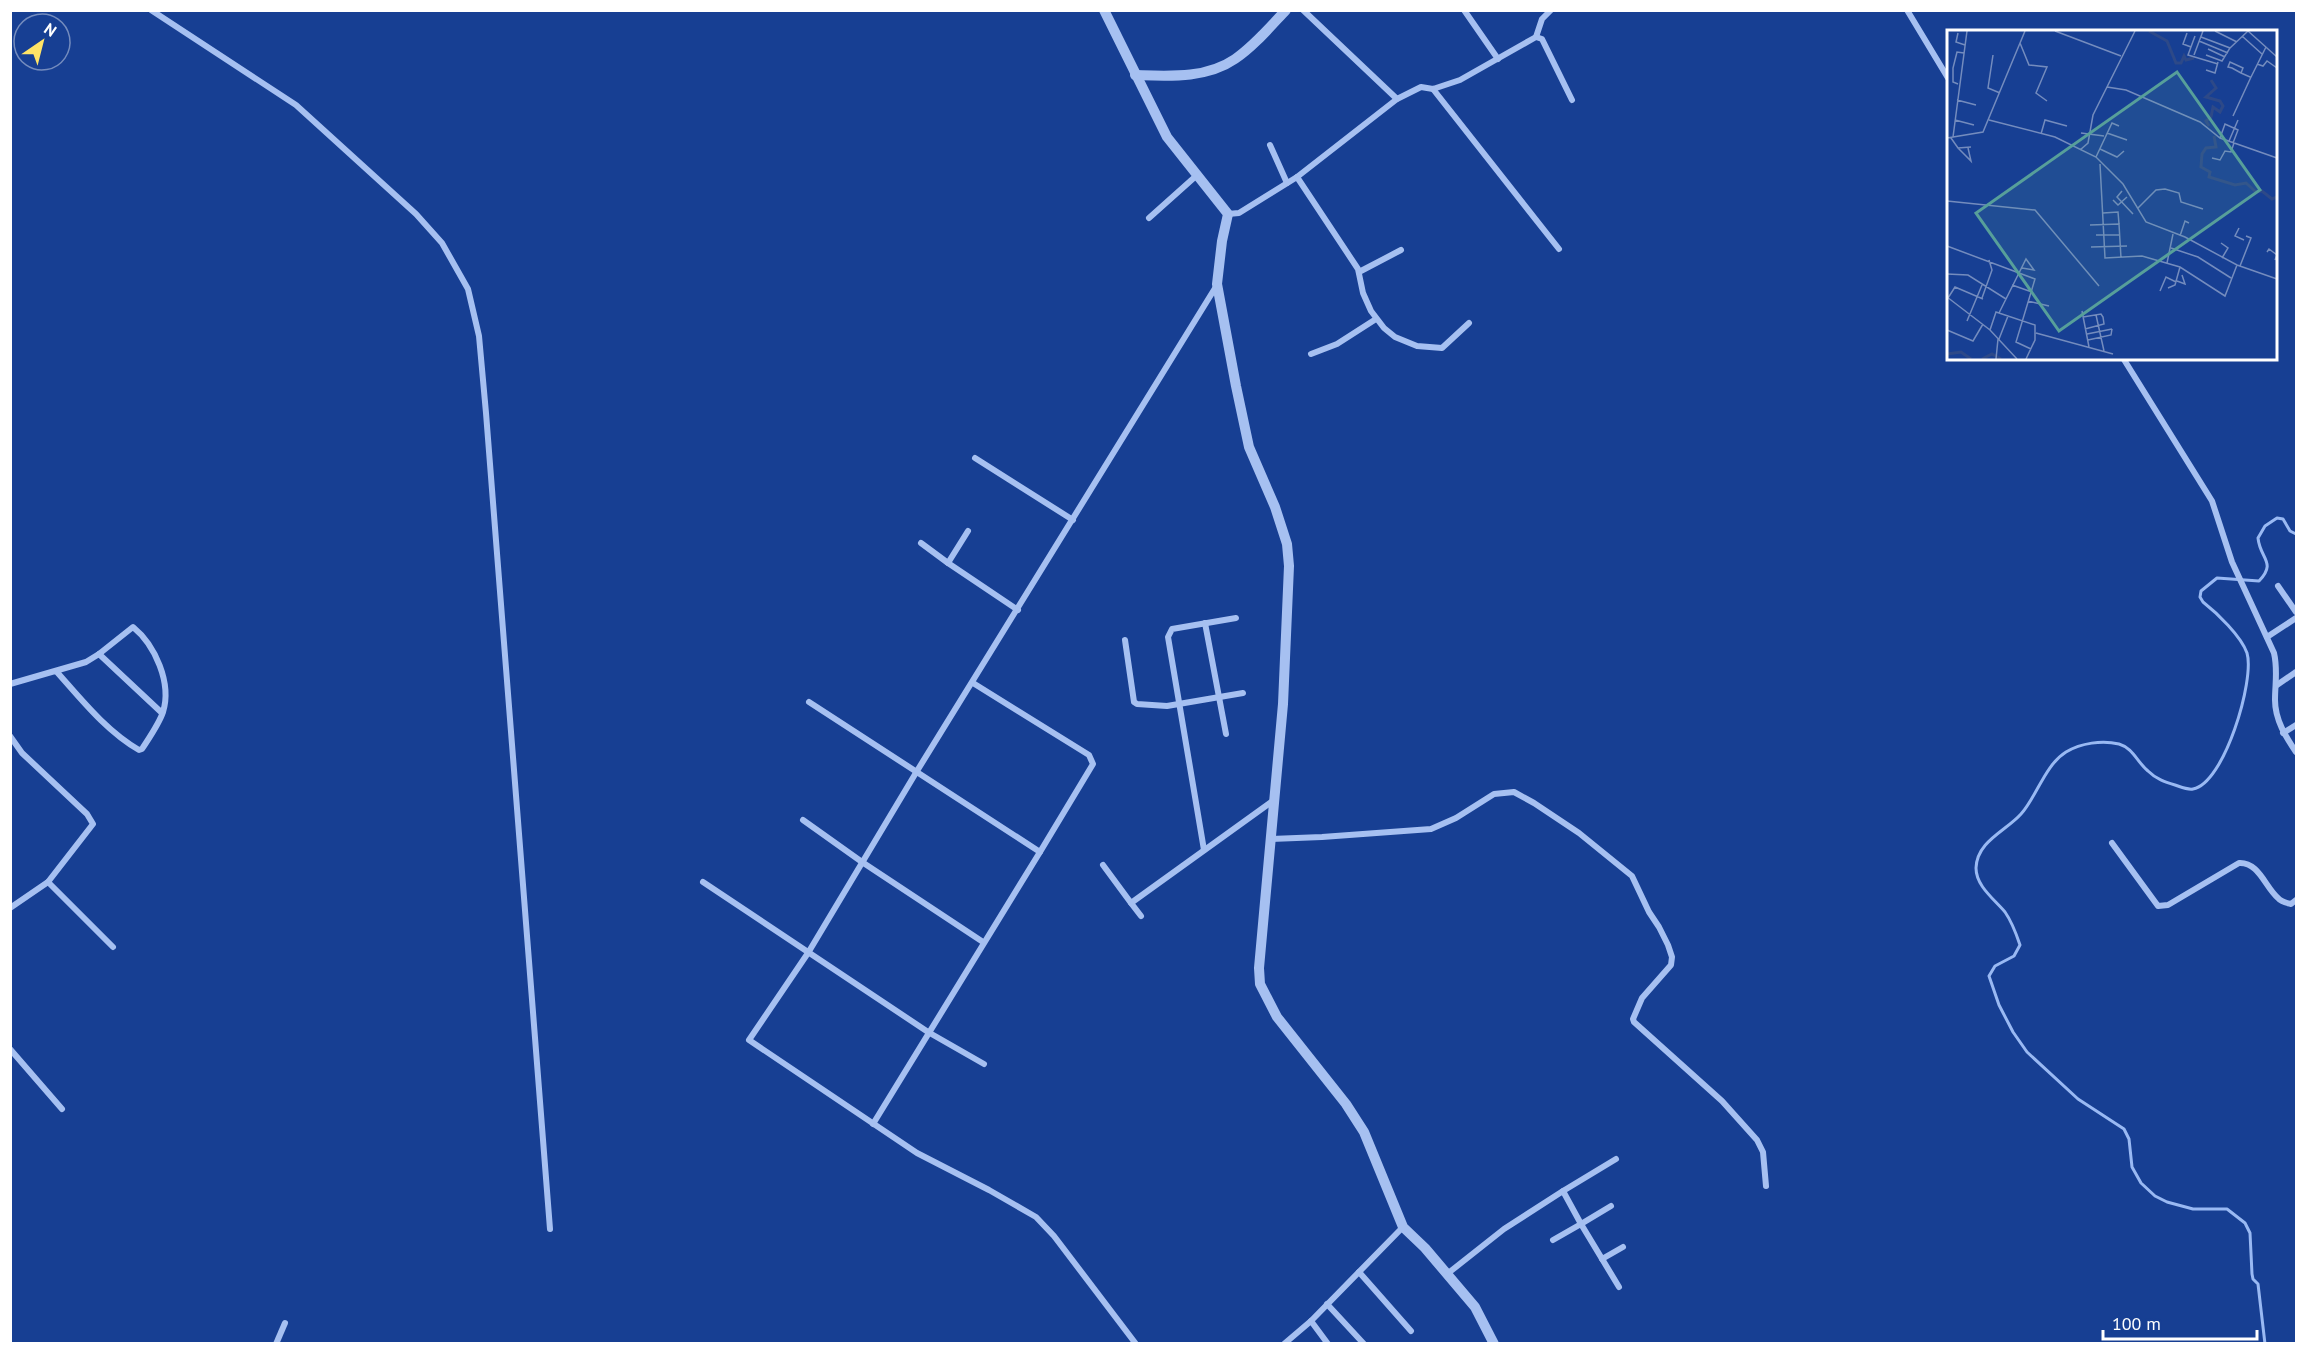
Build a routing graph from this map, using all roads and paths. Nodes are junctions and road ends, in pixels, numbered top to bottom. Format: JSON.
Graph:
{"nodes":[{"id":1,"x":151,"y":10,"type":"edge"},
{"id":2,"x":1104,"y":10,"type":"edge"},
{"id":3,"x":1286,"y":10,"type":"edge"},
{"id":4,"x":1303,"y":10,"type":"edge"},
{"id":5,"x":1464,"y":10,"type":"edge"},
{"id":6,"x":1551,"y":10,"type":"edge"},
{"id":7,"x":1907,"y":10,"type":"edge"},
{"id":8,"x":1536,"y":37,"type":"junction"},
{"id":9,"x":1498,"y":59,"type":"junction"},
{"id":10,"x":1135,"y":75,"type":"junction"},
{"id":11,"x":1947,"y":76,"type":"edge"},
{"id":12,"x":1434,"y":89,"type":"junction"},
{"id":13,"x":1397,"y":99,"type":"junction"},
{"id":14,"x":1572,"y":100,"type":"dead end"},
{"id":15,"x":1270,"y":145,"type":"dead end"},
{"id":16,"x":1196,"y":176,"type":"junction"},
{"id":17,"x":1297,"y":177,"type":"junction"},
{"id":18,"x":1287,"y":183,"type":"junction"},
{"id":19,"x":1228,"y":214,"type":"junction"},
{"id":20,"x":1149,"y":218,"type":"dead end"},
{"id":21,"x":1559,"y":249,"type":"dead end"},
{"id":22,"x":1401,"y":250,"type":"dead end"},
{"id":23,"x":1359,"y":272,"type":"junction"},
{"id":24,"x":1217,"y":284,"type":"junction"},
{"id":25,"x":1376,"y":319,"type":"junction"},
{"id":26,"x":1469,"y":323,"type":"dead end"},
{"id":27,"x":1311,"y":354,"type":"dead end"},
{"id":28,"x":2124,"y":360,"type":"edge"},
{"id":29,"x":975,"y":458,"type":"dead end"},
{"id":30,"x":1073,"y":520,"type":"junction"},
{"id":31,"x":968,"y":531,"type":"dead end"},
{"id":32,"x":921,"y":543,"type":"dead end"},
{"id":33,"x":948,"y":563,"type":"junction"},
{"id":34,"x":2278,"y":586,"type":"dead end"},
{"id":35,"x":1018,"y":610,"type":"junction"},
{"id":36,"x":2296,"y":612,"type":"edge"},
{"id":37,"x":1236,"y":618,"type":"dead end"},
{"id":38,"x":2296,"y":618,"type":"edge"},
{"id":39,"x":1205,"y":623,"type":"junction"},
{"id":40,"x":2267,"y":637,"type":"junction"},
{"id":41,"x":1125,"y":640,"type":"dead end"},
{"id":42,"x":99,"y":654,"type":"junction"},
{"id":43,"x":56,"y":671,"type":"junction"},
{"id":44,"x":2296,"y":672,"type":"edge"},
{"id":45,"x":973,"y":683,"type":"junction"},
{"id":46,"x":10,"y":684,"type":"edge"},
{"id":47,"x":2277,"y":685,"type":"junction"},
{"id":48,"x":1243,"y":693,"type":"dead end"},
{"id":49,"x":1218,"y":697,"type":"junction"},
{"id":50,"x":809,"y":702,"type":"dead end"},
{"id":51,"x":1179,"y":705,"type":"junction"},
{"id":52,"x":162,"y":713,"type":"junction"},
{"id":53,"x":2296,"y":725,"type":"edge"},
{"id":54,"x":2283,"y":733,"type":"junction"},
{"id":55,"x":1226,"y":734,"type":"dead end"},
{"id":56,"x":10,"y":736,"type":"edge"},
{"id":57,"x":2296,"y":752,"type":"edge"},
{"id":58,"x":917,"y":771,"type":"junction"},
{"id":59,"x":1274,"y":801,"type":"junction"},
{"id":60,"x":803,"y":820,"type":"dead end"},
{"id":61,"x":1271,"y":838,"type":"junction"},
{"id":62,"x":2112,"y":843,"type":"dead end"},
{"id":63,"x":1204,"y":850,"type":"junction"},
{"id":64,"x":1040,"y":852,"type":"junction"},
{"id":65,"x":862,"y":862,"type":"junction"},
{"id":66,"x":1103,"y":865,"type":"dead end"},
{"id":67,"x":48,"y":882,"type":"junction"},
{"id":68,"x":703,"y":882,"type":"dead end"},
{"id":69,"x":2296,"y":900,"type":"edge"},
{"id":70,"x":1131,"y":903,"type":"junction"},
{"id":71,"x":10,"y":908,"type":"edge"},
{"id":72,"x":1140,"y":916,"type":"dead end"},
{"id":73,"x":983,"y":942,"type":"junction"},
{"id":74,"x":113,"y":948,"type":"dead end"},
{"id":75,"x":808,"y":953,"type":"junction"},
{"id":76,"x":928,"y":1032,"type":"junction"},
{"id":77,"x":10,"y":1048,"type":"edge"},
{"id":78,"x":984,"y":1064,"type":"dead end"},
{"id":79,"x":62,"y":1109,"type":"dead end"},
{"id":80,"x":873,"y":1124,"type":"junction"},
{"id":81,"x":1616,"y":1159,"type":"dead end"},
{"id":82,"x":1766,"y":1186,"type":"dead end"},
{"id":83,"x":1563,"y":1191,"type":"junction"},
{"id":84,"x":1611,"y":1206,"type":"dead end"},
{"id":85,"x":1581,"y":1224,"type":"junction"},
{"id":86,"x":1403,"y":1227,"type":"junction"},
{"id":87,"x":550,"y":1230,"type":"dead end"},
{"id":88,"x":1553,"y":1240,"type":"dead end"},
{"id":89,"x":1623,"y":1247,"type":"dead end"},
{"id":90,"x":1602,"y":1259,"type":"junction"},
{"id":91,"x":1359,"y":1272,"type":"junction"},
{"id":92,"x":1447,"y":1274,"type":"junction"},
{"id":93,"x":1619,"y":1287,"type":"dead end"},
{"id":94,"x":1327,"y":1304,"type":"junction"},
{"id":95,"x":1311,"y":1321,"type":"junction"},
{"id":96,"x":285,"y":1323,"type":"dead end"},
{"id":97,"x":1411,"y":1331,"type":"dead end"},
{"id":98,"x":276,"y":1344,"type":"edge"},
{"id":99,"x":1136,"y":1344,"type":"edge"},
{"id":100,"x":1284,"y":1344,"type":"edge"},
{"id":101,"x":1328,"y":1344,"type":"edge"},
{"id":102,"x":1364,"y":1344,"type":"edge"},
{"id":103,"x":1494,"y":1344,"type":"edge"}],
"edges":[{"from":1,"to":87,"type":"street"},
{"from":2,"to":10,"type":"street"},
{"from":3,"to":10,"type":"street"},
{"from":4,"to":13,"type":"street"},
{"from":5,"to":9,"type":"street"},
{"from":6,"to":8,"type":"street"},
{"from":7,"to":11,"type":"street"},
{"from":8,"to":9,"type":"street"},
{"from":8,"to":14,"type":"street"},
{"from":9,"to":12,"type":"street"},
{"from":10,"to":16,"type":"street"},
{"from":12,"to":13,"type":"street"},
{"from":12,"to":21,"type":"street"},
{"from":13,"to":17,"type":"street"},
{"from":15,"to":18,"type":"street"},
{"from":16,"to":19,"type":"street"},
{"from":16,"to":20,"type":"street"},
{"from":17,"to":18,"type":"street"},
{"from":17,"to":23,"type":"street"},
{"from":18,"to":19,"type":"street"},
{"from":19,"to":24,"type":"street"},
{"from":22,"to":23,"type":"street"},
{"from":23,"to":25,"type":"street"},
{"from":24,"to":30,"type":"street"},
{"from":24,"to":59,"type":"street"},
{"from":25,"to":26,"type":"street"},
{"from":25,"to":27,"type":"street"},
{"from":28,"to":40,"type":"street"},
{"from":29,"to":30,"type":"street"},
{"from":30,"to":35,"type":"street"},
{"from":31,"to":33,"type":"street"},
{"from":32,"to":33,"type":"street"},
{"from":33,"to":35,"type":"street"},
{"from":34,"to":36,"type":"street"},
{"from":35,"to":45,"type":"street"},
{"from":37,"to":39,"type":"street"},
{"from":38,"to":40,"type":"street"},
{"from":39,"to":49,"type":"street"},
{"from":39,"to":51,"type":"street"},
{"from":40,"to":47,"type":"street"},
{"from":41,"to":51,"type":"street"},
{"from":42,"to":43,"type":"street"},
{"from":42,"to":52,"type":"street"},
{"from":42,"to":52,"type":"street"},
{"from":43,"to":46,"type":"street"},
{"from":43,"to":52,"type":"street"},
{"from":44,"to":47,"type":"street"},
{"from":45,"to":58,"type":"street"},
{"from":45,"to":64,"type":"street"},
{"from":47,"to":54,"type":"street"},
{"from":48,"to":49,"type":"street"},
{"from":49,"to":51,"type":"street"},
{"from":49,"to":55,"type":"street"},
{"from":50,"to":58,"type":"street"},
{"from":51,"to":63,"type":"street"},
{"from":53,"to":54,"type":"street"},
{"from":54,"to":57,"type":"street"},
{"from":56,"to":67,"type":"street"},
{"from":58,"to":64,"type":"street"},
{"from":58,"to":65,"type":"street"},
{"from":59,"to":61,"type":"street"},
{"from":59,"to":63,"type":"street"},
{"from":60,"to":65,"type":"street"},
{"from":61,"to":82,"type":"street"},
{"from":61,"to":86,"type":"street"},
{"from":62,"to":69,"type":"street"},
{"from":63,"to":70,"type":"street"},
{"from":64,"to":73,"type":"street"},
{"from":65,"to":73,"type":"street"},
{"from":65,"to":75,"type":"street"},
{"from":66,"to":70,"type":"street"},
{"from":67,"to":71,"type":"street"},
{"from":67,"to":74,"type":"street"},
{"from":68,"to":75,"type":"street"},
{"from":70,"to":72,"type":"street"},
{"from":73,"to":76,"type":"street"},
{"from":75,"to":76,"type":"street"},
{"from":75,"to":80,"type":"street"},
{"from":76,"to":78,"type":"street"},
{"from":76,"to":80,"type":"street"},
{"from":77,"to":79,"type":"street"},
{"from":80,"to":99,"type":"street"},
{"from":81,"to":83,"type":"street"},
{"from":83,"to":85,"type":"street"},
{"from":83,"to":92,"type":"street"},
{"from":84,"to":85,"type":"street"},
{"from":85,"to":88,"type":"street"},
{"from":85,"to":90,"type":"street"},
{"from":86,"to":91,"type":"street"},
{"from":86,"to":92,"type":"street"},
{"from":89,"to":90,"type":"street"},
{"from":90,"to":93,"type":"street"},
{"from":91,"to":94,"type":"street"},
{"from":91,"to":97,"type":"street"},
{"from":92,"to":103,"type":"street"},
{"from":94,"to":95,"type":"street"},
{"from":94,"to":102,"type":"street"},
{"from":95,"to":100,"type":"street"},
{"from":95,"to":101,"type":"street"},
{"from":96,"to":98,"type":"street"}]}
